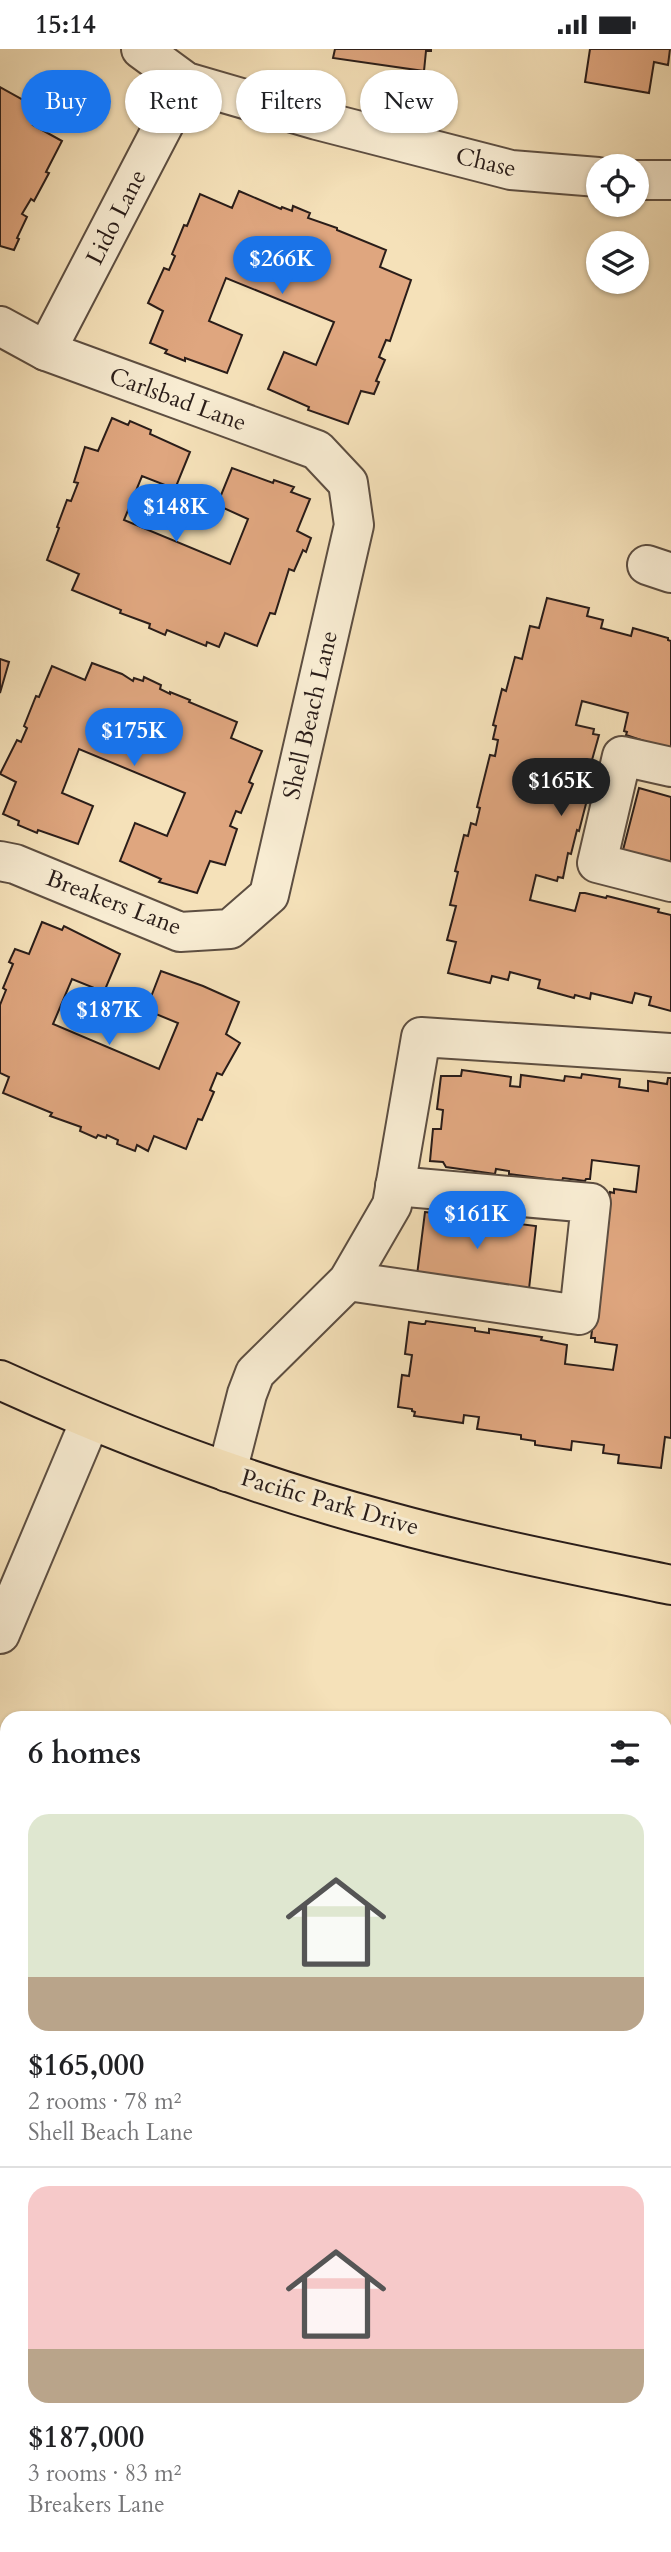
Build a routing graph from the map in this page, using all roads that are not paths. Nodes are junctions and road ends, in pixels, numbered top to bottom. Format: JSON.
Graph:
{"nodes":[{"id":1,"x":141,"y":49,"type":"edge"},
{"id":2,"x":170,"y":70,"type":"edge"},
{"id":3,"x":222,"y":92,"type":"edge"},
{"id":4,"x":159,"y":133,"type":"edge"},
{"id":5,"x":586,"y":176,"type":"edge"},
{"id":6,"x":649,"y":180,"type":"edge"},
{"id":7,"x":671,"y":180,"type":"edge"},
{"id":8,"x":0,"y":326,"type":"edge"},
{"id":9,"x":46,"y":351,"type":"junction"},
{"id":10,"x":348,"y":483,"type":"joint"},
{"id":11,"x":671,"y":767,"type":"edge"},
{"id":12,"x":0,"y":861,"type":"edge"},
{"id":13,"x":671,"y":883,"type":"edge"},
{"id":14,"x":230,"y":929,"type":"joint"},
{"id":15,"x":671,"y":1053,"type":"edge"},
{"id":16,"x":395,"y":1186,"type":"junction"},
{"id":17,"x":348,"y":1281,"type":"junction"},
{"id":18,"x":0,"y":1380,"type":"edge"},
{"id":19,"x":90,"y":1421,"type":"junction"},
{"id":20,"x":227,"y":1472,"type":"junction"},
{"id":21,"x":671,"y":1585,"type":"edge"},
{"id":22,"x":0,"y":1634,"type":"edge"}],
"edges":[{"from":1,"to":2,"type":"street","name":"Chase"},
{"from":3,"to":5,"type":"street","name":"Chase"},
{"from":4,"to":9,"type":"street","name":"Lido Lane"},
{"from":6,"to":7,"type":"street"},
{"from":8,"to":9,"type":"street","name":"Carlsbad Lane"},
{"from":9,"to":10,"type":"street","name":"Carlsbad Lane"},
{"from":10,"to":14,"type":"street","name":"Shell Beach Lane"},
{"from":11,"to":13,"type":"street"},
{"from":12,"to":14,"type":"street","name":"Breakers Lane"},
{"from":15,"to":16,"type":"street"},
{"from":16,"to":17,"type":"street"},
{"from":16,"to":17,"type":"street"},
{"from":17,"to":20,"type":"street"},
{"from":18,"to":19,"type":"main road","name":"Pacific Park Drive"},
{"from":19,"to":20,"type":"main road","name":"Pacific Park Drive"},
{"from":19,"to":22,"type":"street"},
{"from":20,"to":21,"type":"main road","name":"Pacific Park Drive"}]}
